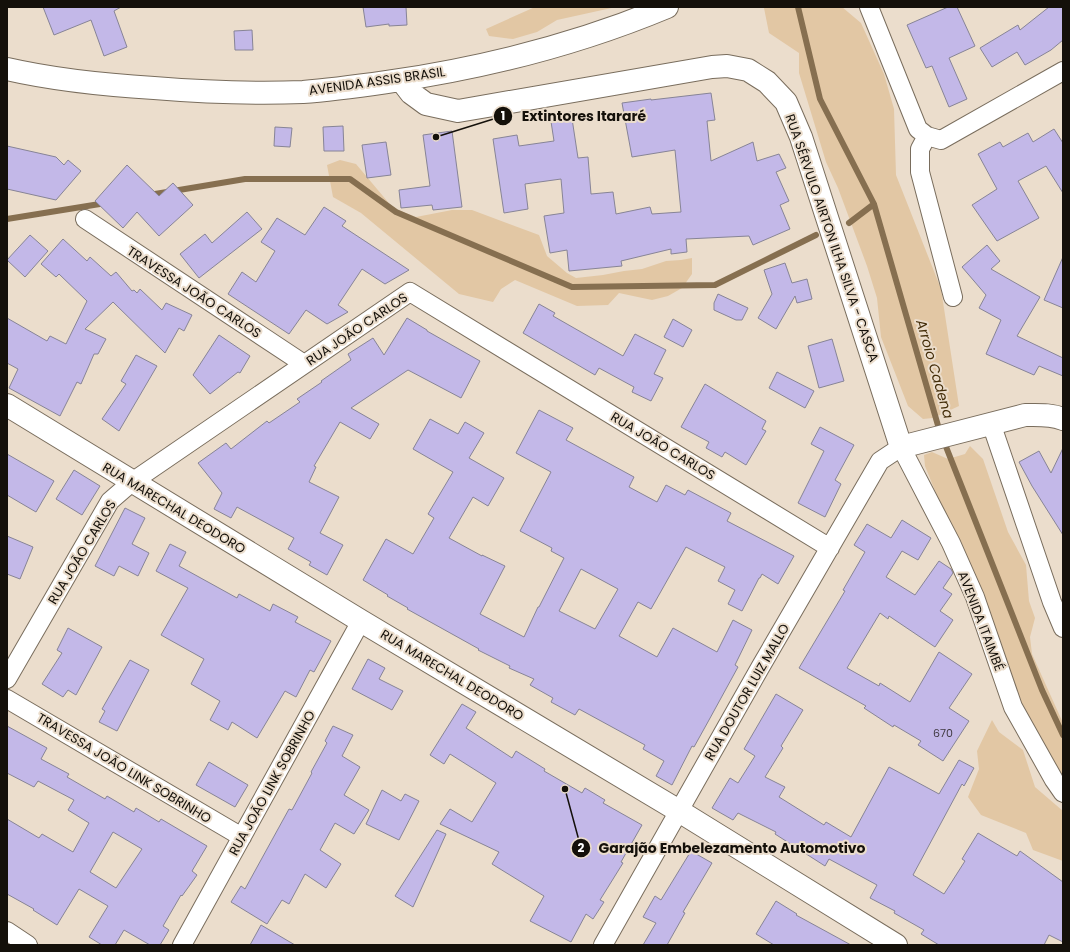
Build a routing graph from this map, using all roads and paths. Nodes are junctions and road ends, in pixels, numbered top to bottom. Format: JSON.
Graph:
{"nodes":[{"id":1,"x":667,"y":7,"type":"edge"},
{"id":2,"x":869,"y":7,"type":"edge"},
{"id":3,"x":7,"y":69,"type":"edge"},
{"id":4,"x":1063,"y":71,"type":"edge"},
{"id":5,"x":401,"y":80,"type":"junction"},
{"id":6,"x":927,"y":136,"type":"junction"},
{"id":7,"x":85,"y":219,"type":"dead end"},
{"id":8,"x":953,"y":297,"type":"dead end"},
{"id":9,"x":304,"y":364,"type":"junction"},
{"id":10,"x":7,"y":405,"type":"edge"},
{"id":11,"x":1063,"y":419,"type":"edge"},
{"id":12,"x":992,"y":423,"type":"junction"},
{"id":13,"x":907,"y":445,"type":"junction"},
{"id":14,"x":132,"y":482,"type":"junction"},
{"id":15,"x":830,"y":548,"type":"junction"},
{"id":16,"x":361,"y":621,"type":"junction"},
{"id":17,"x":1063,"y":628,"type":"edge"},
{"id":18,"x":7,"y":679,"type":"edge"},
{"id":19,"x":7,"y":699,"type":"edge"},
{"id":20,"x":1063,"y":793,"type":"edge"},
{"id":21,"x":679,"y":811,"type":"junction"},
{"id":22,"x":242,"y":837,"type":"junction"},
{"id":23,"x":7,"y":931,"type":"edge"},
{"id":24,"x":28,"y":945,"type":"edge"},
{"id":25,"x":182,"y":945,"type":"edge"},
{"id":26,"x":603,"y":945,"type":"edge"},
{"id":27,"x":896,"y":945,"type":"edge"}],
"edges":[{"from":1,"to":5,"type":"street","name":"AVENIDA ASSIS BRASIL"},
{"from":2,"to":6,"type":"street"},
{"from":3,"to":5,"type":"street","name":"AVENIDA ASSIS BRASIL"},
{"from":4,"to":6,"type":"street"},
{"from":5,"to":13,"type":"street","name":"RUA SÉRVULO AIRTON ILHA SILVA - CASCA"},
{"from":6,"to":8,"type":"street"},
{"from":7,"to":9,"type":"street","name":"TRAVESSA JOÃO CARLOS"},
{"from":9,"to":14,"type":"street","name":"RUA JOÃO CARLOS"},
{"from":9,"to":15,"type":"street","name":"RUA JOÃO CARLOS"},
{"from":10,"to":14,"type":"street","name":"RUA MARECHAL DEODORO"},
{"from":11,"to":12,"type":"street"},
{"from":12,"to":13,"type":"street"},
{"from":12,"to":17,"type":"street"},
{"from":13,"to":15,"type":"street","name":"RUA DOUTOR LUIZ MALLO"},
{"from":13,"to":20,"type":"street","name":"AVENIDA ITAIMBÉ"},
{"from":14,"to":16,"type":"street","name":"RUA MARECHAL DEODORO"},
{"from":14,"to":18,"type":"street","name":"RUA JOÃO CARLOS"},
{"from":15,"to":21,"type":"street","name":"RUA DOUTOR LUIZ MALLO"},
{"from":16,"to":21,"type":"street","name":"RUA MARECHAL DEODORO"},
{"from":16,"to":22,"type":"street","name":"RUA JOÃO LINK SOBRINHO"},
{"from":19,"to":22,"type":"street","name":"TRAVESSA JOÃO LINK SOBRINHO"},
{"from":21,"to":26,"type":"street","name":"RUA DOUTOR LUIZ MALLO"},
{"from":21,"to":27,"type":"street","name":"RUA MARECHAL DEODORO"},
{"from":22,"to":25,"type":"street","name":"RUA JOÃO LINK SOBRINHO"},
{"from":23,"to":24,"type":"street"}]}
